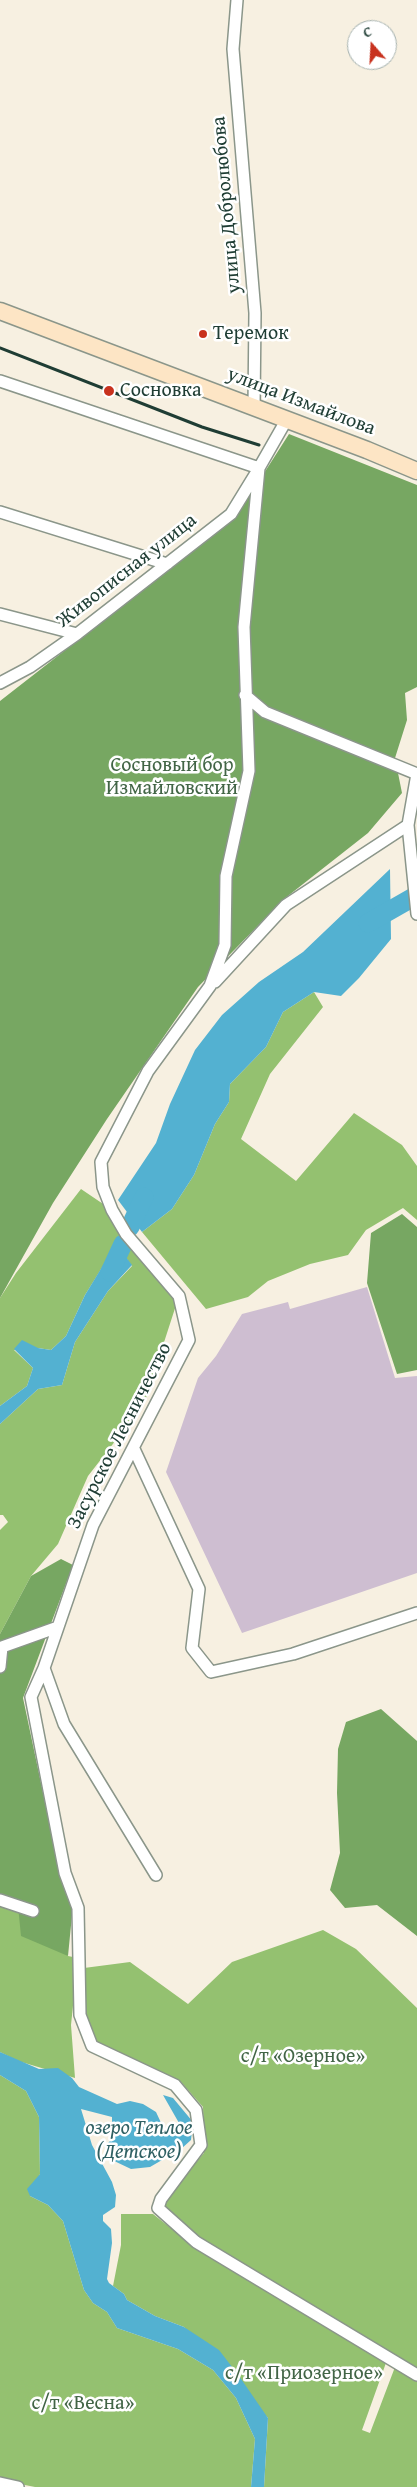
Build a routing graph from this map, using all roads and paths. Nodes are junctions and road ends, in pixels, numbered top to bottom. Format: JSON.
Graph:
{"nodes":[{"id":1,"x":237,"y":0,"type":"edge"},
{"id":2,"x":0,"y":311,"type":"edge"},
{"id":3,"x":0,"y":381,"type":"edge"},
{"id":4,"x":254,"y":407,"type":"junction"},
{"id":5,"x":287,"y":419,"type":"junction"},
{"id":6,"x":259,"y":468,"type":"junction"},
{"id":7,"x":417,"y":471,"type":"edge"},
{"id":8,"x":0,"y":512,"type":"edge"},
{"id":9,"x":167,"y":564,"type":"junction"},
{"id":10,"x":0,"y":614,"type":"edge"},
{"id":11,"x":77,"y":634,"type":"junction"},
{"id":12,"x":0,"y":683,"type":"edge"},
{"id":13,"x":245,"y":695,"type":"junction"},
{"id":14,"x":417,"y":777,"type":"edge"},
{"id":15,"x":408,"y":825,"type":"junction"},
{"id":16,"x":417,"y":914,"type":"edge"},
{"id":17,"x":210,"y":986,"type":"junction"},
{"id":18,"x":134,"y":1449,"type":"junction"},
{"id":19,"x":417,"y":1613,"type":"edge"},
{"id":20,"x":58,"y":1627,"type":"junction"},
{"id":21,"x":0,"y":1667,"type":"edge"},
{"id":22,"x":44,"y":1668,"type":"junction"},
{"id":23,"x":156,"y":1875,"type":"dead end"},
{"id":24,"x":0,"y":1900,"type":"edge"},
{"id":25,"x":32,"y":1911,"type":"dead end"},
{"id":26,"x":417,"y":2374,"type":"edge"},
{"id":27,"x":0,"y":2483,"type":"edge"},
{"id":28,"x":18,"y":2487,"type":"edge"}],
"edges":[{"from":1,"to":4,"type":"street","name":"улица Добролюбова"},
{"from":2,"to":4,"type":"main road","name":"улица Измайлова"},
{"from":3,"to":6,"type":"street"},
{"from":4,"to":5,"type":"main road","name":"улица Измайлова"},
{"from":5,"to":6,"type":"street","name":"Живописная улица"},
{"from":5,"to":7,"type":"main road","name":"улица Измайлова"},
{"from":6,"to":9,"type":"street","name":"Живописная улица"},
{"from":6,"to":13,"type":"street","name":"Засурское Лесничество"},
{"from":8,"to":9,"type":"street"},
{"from":9,"to":11,"type":"street","name":"Живописная улица"},
{"from":10,"to":11,"type":"street"},
{"from":11,"to":12,"type":"street","name":"Живописная улица"},
{"from":13,"to":14,"type":"street"},
{"from":13,"to":17,"type":"street","name":"Засурское Лесничество"},
{"from":14,"to":15,"type":"street"},
{"from":15,"to":16,"type":"street"},
{"from":15,"to":17,"type":"street"},
{"from":17,"to":18,"type":"street","name":"Засурское Лесничество"},
{"from":18,"to":19,"type":"street"},
{"from":18,"to":20,"type":"street","name":"Засурское Лесничество"},
{"from":20,"to":21,"type":"street"},
{"from":20,"to":22,"type":"street","name":"Засурское Лесничество"},
{"from":22,"to":23,"type":"street"},
{"from":22,"to":26,"type":"street","name":"Засурское Лесничество"},
{"from":24,"to":25,"type":"street"},
{"from":27,"to":28,"type":"street"}]}
